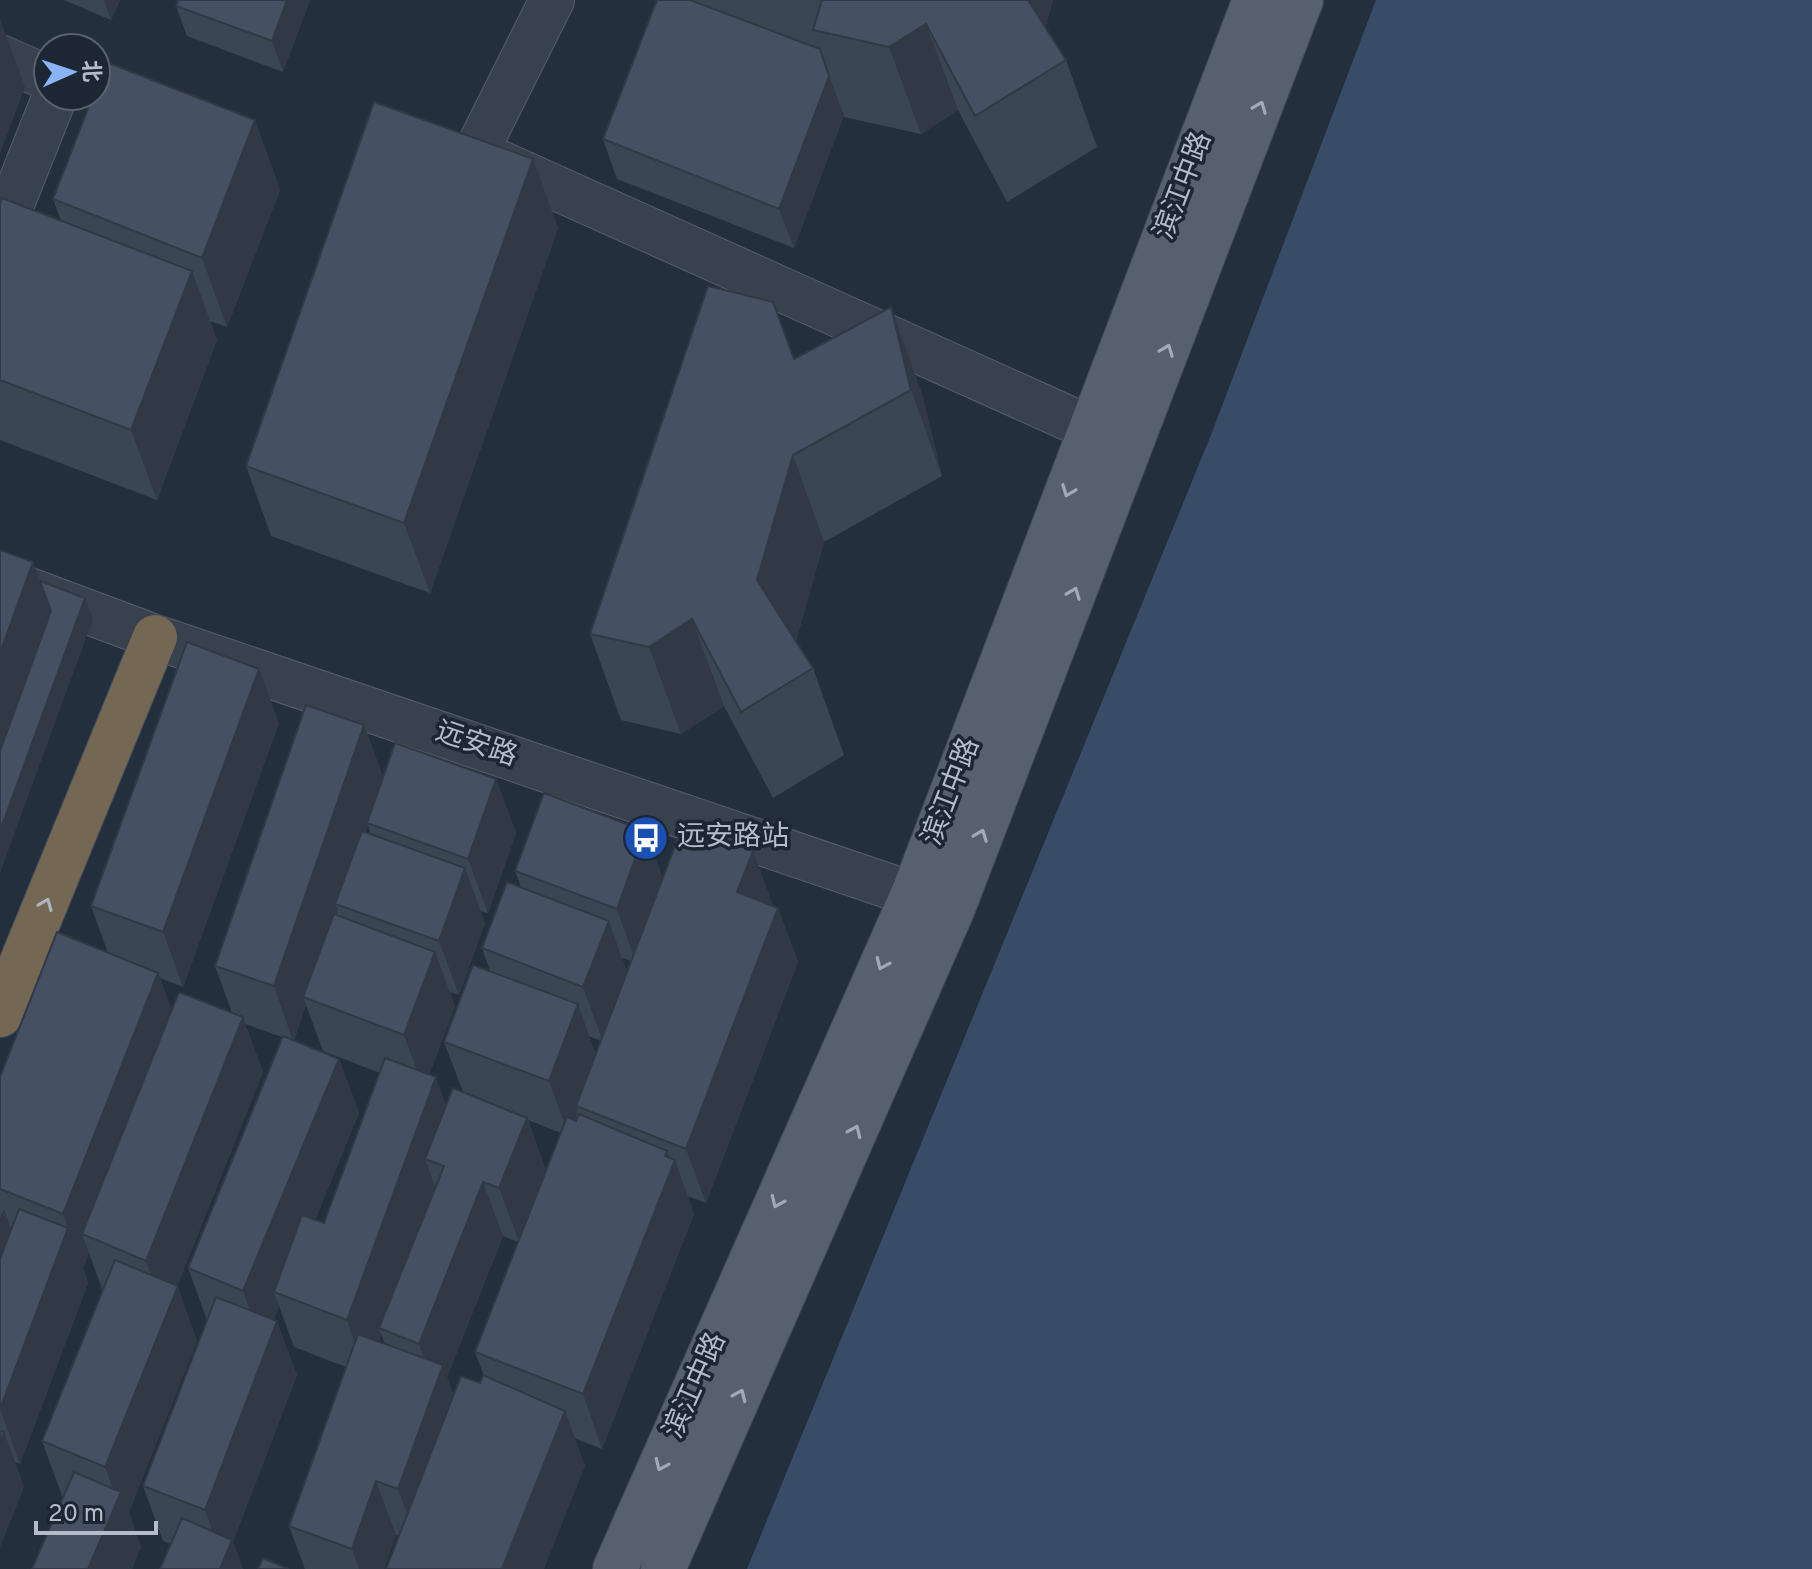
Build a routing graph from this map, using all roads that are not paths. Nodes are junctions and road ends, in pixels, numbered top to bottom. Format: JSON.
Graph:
{"nodes":[{"id":1,"x":552,"y":0,"type":"edge"},
{"id":2,"x":1255,"y":0,"type":"edge"},
{"id":3,"x":1301,"y":0,"type":"edge"},
{"id":4,"x":0,"y":57,"type":"edge"},
{"id":5,"x":32,"y":71,"type":"edge"},
{"id":6,"x":49,"y":112,"type":"edge"},
{"id":7,"x":0,"y":234,"type":"edge"},
{"id":8,"x":1092,"y":429,"type":"junction"},
{"id":9,"x":0,"y":579,"type":"edge"},
{"id":10,"x":155,"y":637,"type":"junction"},
{"id":11,"x":914,"y":892,"type":"junction"},
{"id":12,"x":953,"y":908,"type":"junction"},
{"id":13,"x":8,"y":996,"type":"edge"},
{"id":14,"x":615,"y":1569,"type":"edge"},
{"id":15,"x":663,"y":1569,"type":"edge"}],
"edges":[{"from":1,"to":8,"type":"street"},
{"from":2,"to":8,"type":"main road","name":"滨江中路"},
{"from":12,"to":3,"type":"main road","name":"滨江中路","one_way":true},
{"from":4,"to":5,"type":"street"},
{"from":6,"to":7,"type":"street"},
{"from":8,"to":11,"type":"main road","name":"滨江中路","one_way":true},
{"from":9,"to":10,"type":"street","name":"远安路"},
{"from":10,"to":11,"type":"street","name":"远安路"},
{"from":13,"to":10,"type":"highway","one_way":true},
{"from":11,"to":12,"type":"street","name":"远安路"},
{"from":11,"to":14,"type":"main road","name":"滨江中路","one_way":true},
{"from":15,"to":12,"type":"main road","name":"滨江中路","one_way":true}]}
